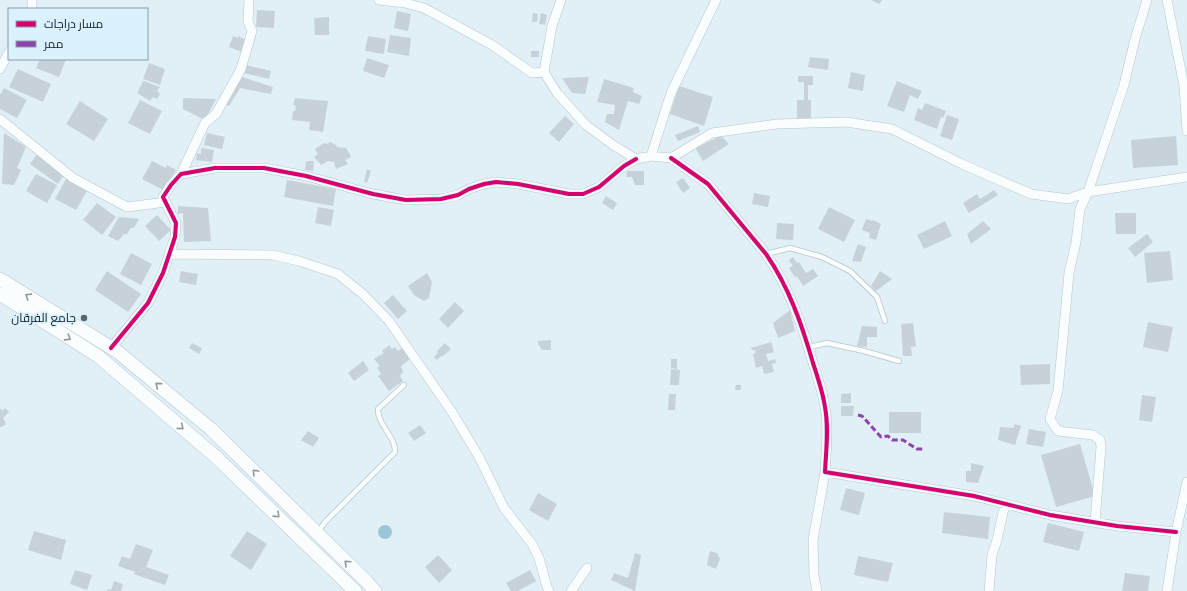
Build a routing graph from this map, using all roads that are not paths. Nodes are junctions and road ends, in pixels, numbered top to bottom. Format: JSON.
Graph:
{"nodes":[{"id":1,"x":249,"y":0,"type":"edge"},
{"id":2,"x":379,"y":0,"type":"edge"},
{"id":3,"x":561,"y":0,"type":"edge"},
{"id":4,"x":716,"y":0,"type":"edge"},
{"id":5,"x":1147,"y":0,"type":"edge"},
{"id":6,"x":1167,"y":0,"type":"edge"},
{"id":7,"x":8,"y":54,"type":"edge"},
{"id":8,"x":0,"y":69,"type":"edge"},
{"id":9,"x":544,"y":72,"type":"junction"},
{"id":10,"x":0,"y":119,"type":"edge"},
{"id":11,"x":1187,"y":131,"type":"edge"},
{"id":12,"x":651,"y":156,"type":"junction"},
{"id":13,"x":670,"y":158,"type":"junction"},
{"id":14,"x":636,"y":159,"type":"junction"},
{"id":15,"x":181,"y":174,"type":"junction"},
{"id":16,"x":1187,"y":177,"type":"edge"},
{"id":17,"x":1088,"y":192,"type":"junction"},
{"id":18,"x":166,"y":202,"type":"junction"},
{"id":19,"x":170,"y":254,"type":"junction"},
{"id":20,"x":766,"y":254,"type":"junction"},
{"id":21,"x":0,"y":279,"type":"edge"},
{"id":22,"x":0,"y":294,"type":"edge"},
{"id":23,"x":885,"y":321,"type":"dead end"},
{"id":24,"x":809,"y":347,"type":"junction"},
{"id":25,"x":111,"y":348,"type":"junction"},
{"id":26,"x":899,"y":361,"type":"dead end"},
{"id":27,"x":404,"y":385,"type":"dead end"},
{"id":28,"x":825,"y":472,"type":"junction"},
{"id":29,"x":1187,"y":482,"type":"edge"},
{"id":30,"x":1186,"y":494,"type":"edge"},
{"id":31,"x":1005,"y":504,"type":"junction"},
{"id":32,"x":1095,"y":522,"type":"junction"},
{"id":33,"x":1176,"y":532,"type":"junction"},
{"id":34,"x":316,"y":534,"type":"junction"},
{"id":35,"x":587,"y":568,"type":"dead end"},
{"id":36,"x":355,"y":591,"type":"edge"},
{"id":37,"x":375,"y":591,"type":"edge"},
{"id":38,"x":549,"y":591,"type":"edge"},
{"id":39,"x":572,"y":591,"type":"edge"},
{"id":40,"x":817,"y":591,"type":"edge"},
{"id":41,"x":989,"y":591,"type":"edge"},
{"id":42,"x":1167,"y":591,"type":"edge"}],
"edges":[{"from":1,"to":15,"type":"street"},
{"from":2,"to":9,"type":"street"},
{"from":3,"to":9,"type":"street"},
{"from":4,"to":12,"type":"street"},
{"from":5,"to":17,"type":"street"},
{"from":6,"to":11,"type":"street"},
{"from":7,"to":8,"type":"street"},
{"from":9,"to":14,"type":"street"},
{"from":10,"to":18,"type":"street"},
{"from":12,"to":13,"type":"street"},
{"from":12,"to":14,"type":"street"},
{"from":13,"to":17,"type":"street"},
{"from":13,"to":20,"type":"street"},
{"from":14,"to":15,"type":"street"},
{"from":15,"to":18,"type":"street"},
{"from":16,"to":17,"type":"street"},
{"from":17,"to":32,"type":"street"},
{"from":18,"to":19,"type":"street"},
{"from":19,"to":25,"type":"street"},
{"from":19,"to":38,"type":"street"},
{"from":20,"to":23,"type":"lane"},
{"from":20,"to":24,"type":"street"},
{"from":25,"to":21,"type":"main road","one_way":true},
{"from":22,"to":36,"type":"main road","one_way":true},
{"from":24,"to":26,"type":"lane"},
{"from":24,"to":28,"type":"street"},
{"from":34,"to":25,"type":"main road","one_way":true},
{"from":27,"to":34,"type":"lane"},
{"from":28,"to":31,"type":"street"},
{"from":28,"to":40,"type":"street"},
{"from":29,"to":30,"type":"street"},
{"from":30,"to":33,"type":"street"},
{"from":31,"to":32,"type":"street"},
{"from":31,"to":41,"type":"street"},
{"from":32,"to":33,"type":"street"},
{"from":33,"to":42,"type":"street"},
{"from":37,"to":34,"type":"main road","one_way":true},
{"from":35,"to":39,"type":"street"}]}
